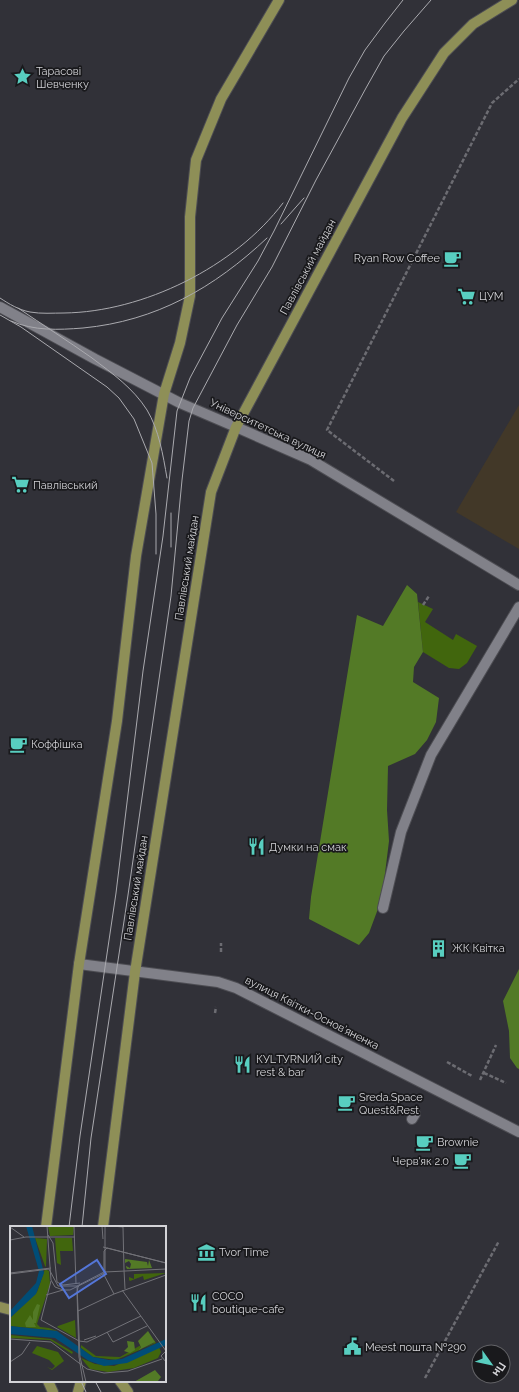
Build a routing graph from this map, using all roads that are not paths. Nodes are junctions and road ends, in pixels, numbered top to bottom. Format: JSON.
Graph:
{"nodes":[{"id":1,"x":279,"y":0,"type":"edge"},
{"id":2,"x":512,"y":0,"type":"edge"},
{"id":3,"x":0,"y":307,"type":"edge"},
{"id":4,"x":164,"y":394,"type":"junction"},
{"id":5,"x":236,"y":427,"type":"junction"},
{"id":6,"x":519,"y":585,"type":"edge"},
{"id":7,"x":519,"y":607,"type":"edge"},
{"id":8,"x":383,"y":908,"type":"dead end"},
{"id":9,"x":79,"y":964,"type":"junction"},
{"id":10,"x":135,"y":972,"type":"junction"},
{"id":11,"x":519,"y":1132,"type":"edge"},
{"id":12,"x":46,"y":1226,"type":"edge"},
{"id":13,"x":103,"y":1226,"type":"edge"},
{"id":14,"x":0,"y":1307,"type":"edge"},
{"id":15,"x":10,"y":1310,"type":"edge"},
{"id":16,"x":48,"y":1382,"type":"edge"},
{"id":17,"x":81,"y":1382,"type":"edge"},
{"id":18,"x":121,"y":1382,"type":"edge"},
{"id":19,"x":53,"y":1392,"type":"edge"},
{"id":20,"x":78,"y":1392,"type":"edge"},
{"id":21,"x":128,"y":1392,"type":"edge"}],
"edges":[{"from":1,"to":4,"type":"main road"},
{"from":2,"to":5,"type":"main road","name":"Павлівський майдан"},
{"from":3,"to":4,"type":"street","name":"Університетська вулиця"},
{"from":4,"to":5,"type":"street","name":"Університетська вулиця"},
{"from":4,"to":9,"type":"main road"},
{"from":5,"to":6,"type":"street","name":"Університетська вулиця"},
{"from":5,"to":10,"type":"main road","name":"Павлівський майдан"},
{"from":7,"to":8,"type":"street"},
{"from":9,"to":10,"type":"street","name":"вулиця Квітки-Основ’яненка"},
{"from":9,"to":12,"type":"main road"},
{"from":10,"to":11,"type":"street","name":"вулиця Квітки-Основ’яненка"},
{"from":10,"to":13,"type":"main road","name":"Павлівський майдан"},
{"from":14,"to":15,"type":"main road"},
{"from":16,"to":19,"type":"main road"},
{"from":17,"to":20,"type":"main road"},
{"from":18,"to":21,"type":"main road"}]}
